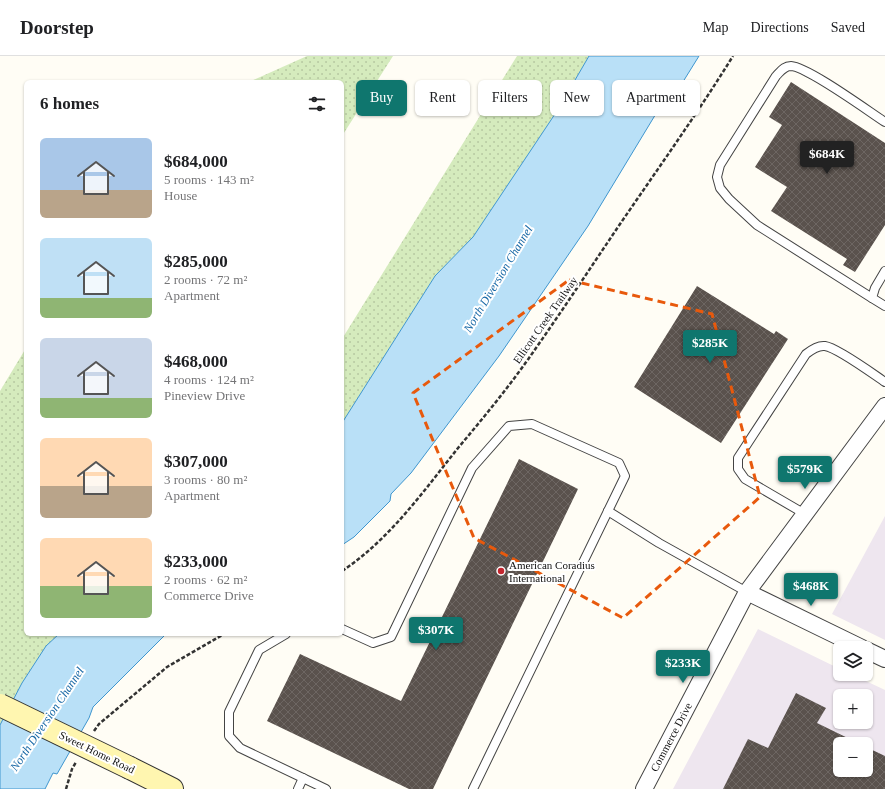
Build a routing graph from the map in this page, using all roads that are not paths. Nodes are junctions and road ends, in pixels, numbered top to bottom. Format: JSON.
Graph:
{"nodes":[{"id":1,"x":885,"y":122,"type":"edge"},
{"id":2,"x":885,"y":270,"type":"edge"},
{"id":3,"x":872,"y":298,"type":"junction"},
{"id":4,"x":885,"y":306,"type":"edge"},
{"id":5,"x":885,"y":382,"type":"edge"},
{"id":6,"x":885,"y":406,"type":"edge"},
{"id":7,"x":608,"y":511,"type":"junction"},
{"id":8,"x":805,"y":514,"type":"junction"},
{"id":9,"x":747,"y":592,"type":"junction"},
{"id":10,"x":344,"y":630,"type":"edge"},
{"id":11,"x":283,"y":636,"type":"edge"},
{"id":12,"x":848,"y":641,"type":"edge"},
{"id":13,"x":873,"y":653,"type":"edge"},
{"id":14,"x":885,"y":659,"type":"edge"},
{"id":15,"x":0,"y":705,"type":"edge"},
{"id":16,"x":303,"y":778,"type":"junction"},
{"id":17,"x":172,"y":789,"type":"edge"},
{"id":18,"x":298,"y":789,"type":"edge"},
{"id":19,"x":325,"y":789,"type":"edge"},
{"id":20,"x":473,"y":789,"type":"edge"},
{"id":21,"x":644,"y":789,"type":"edge"}],
"edges":[{"from":1,"to":3,"type":"lane"},
{"from":2,"to":3,"type":"lane"},
{"from":3,"to":4,"type":"lane"},
{"from":5,"to":8,"type":"lane"},
{"from":6,"to":8,"type":"street","name":"Commerce Drive"},
{"from":7,"to":9,"type":"lane"},
{"from":7,"to":10,"type":"lane"},
{"from":7,"to":20,"type":"lane"},
{"from":8,"to":9,"type":"street","name":"Commerce Drive"},
{"from":9,"to":12,"type":"street"},
{"from":9,"to":21,"type":"street","name":"Commerce Drive"},
{"from":11,"to":16,"type":"lane"},
{"from":13,"to":14,"type":"street"},
{"from":15,"to":17,"type":"main road","name":"Sweet Home Road","bridge":true},
{"from":16,"to":18,"type":"lane"},
{"from":16,"to":19,"type":"lane"}]}
